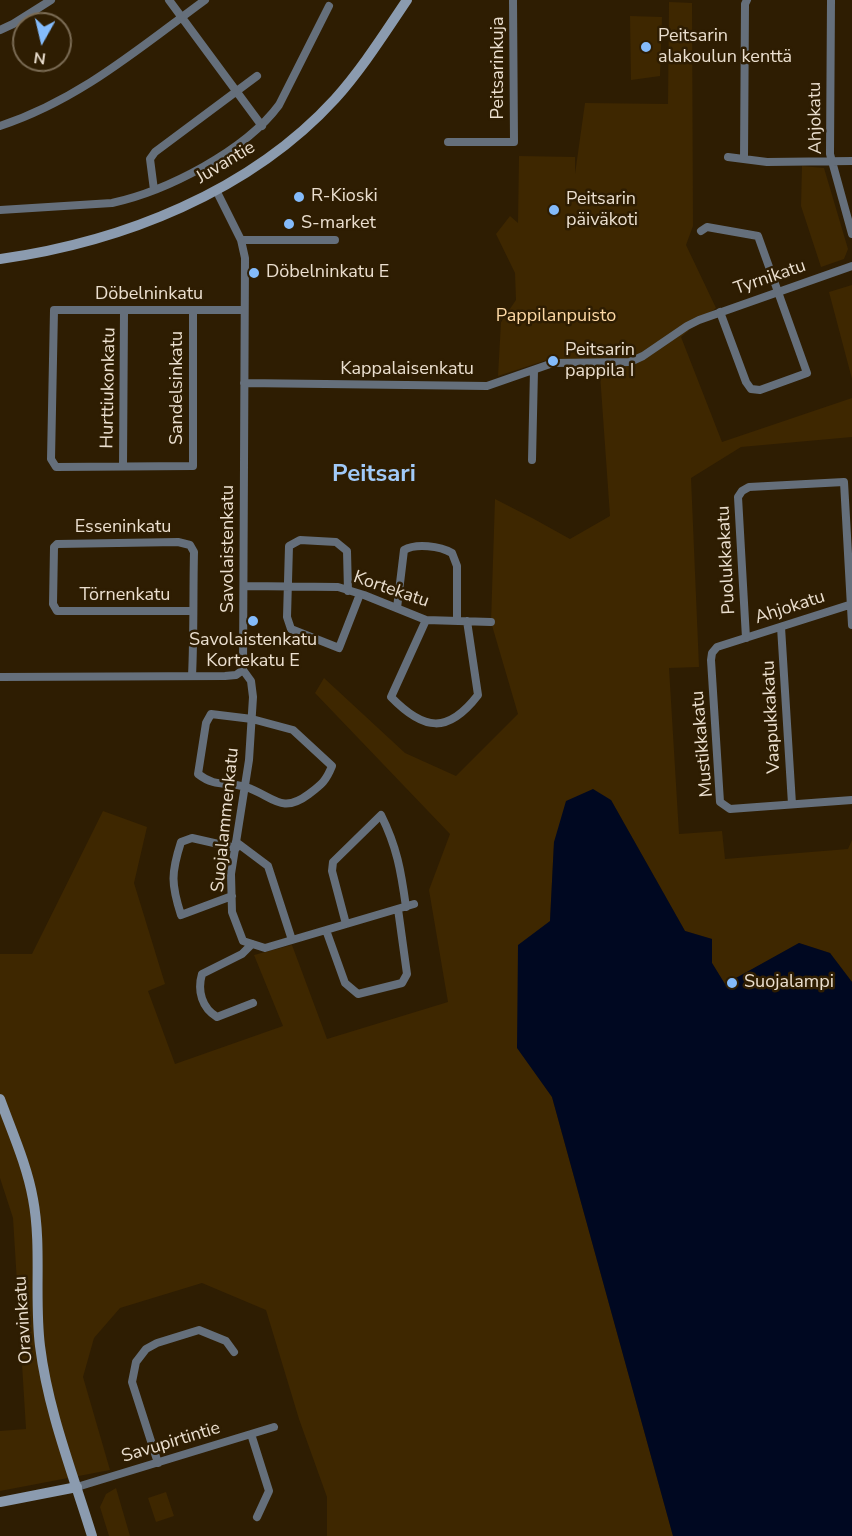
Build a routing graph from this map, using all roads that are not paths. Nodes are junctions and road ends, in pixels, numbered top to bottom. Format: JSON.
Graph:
{"nodes":[{"id":1,"x":51,"y":0,"type":"edge"},
{"id":2,"x":169,"y":0,"type":"edge"},
{"id":3,"x":205,"y":0,"type":"edge"},
{"id":4,"x":407,"y":0,"type":"edge"},
{"id":5,"x":513,"y":0,"type":"edge"},
{"id":6,"x":747,"y":0,"type":"edge"},
{"id":7,"x":831,"y":0,"type":"edge"},
{"id":8,"x":329,"y":6,"type":"dead end"},
{"id":9,"x":181,"y":17,"type":"junction"},
{"id":10,"x":0,"y":30,"type":"edge"},
{"id":11,"x":256,"y":76,"type":"dead end"},
{"id":12,"x":236,"y":92,"type":"junction"},
{"id":13,"x":0,"y":126,"type":"edge"},
{"id":14,"x":262,"y":126,"type":"junction"},
{"id":15,"x":448,"y":142,"type":"dead end"},
{"id":16,"x":728,"y":157,"type":"dead end"},
{"id":17,"x":744,"y":159,"type":"junction"},
{"id":18,"x":852,"y":161,"type":"edge"},
{"id":19,"x":831,"y":162,"type":"junction"},
{"id":20,"x":154,"y":190,"type":"junction"},
{"id":21,"x":216,"y":190,"type":"junction"},
{"id":22,"x":0,"y":210,"type":"edge"},
{"id":23,"x":701,"y":231,"type":"dead end"},
{"id":24,"x":852,"y":234,"type":"edge"},
{"id":25,"x":241,"y":240,"type":"junction"},
{"id":26,"x":335,"y":240,"type":"dead end"},
{"id":27,"x":0,"y":260,"type":"edge"},
{"id":28,"x":852,"y":266,"type":"edge"},
{"id":29,"x":777,"y":291,"type":"junction"},
{"id":30,"x":193,"y":310,"type":"junction"},
{"id":31,"x":244,"y":310,"type":"junction"},
{"id":32,"x":124,"y":311,"type":"junction"},
{"id":33,"x":720,"y":312,"type":"junction"},
{"id":34,"x":699,"y":320,"type":"joint"},
{"id":35,"x":534,"y":370,"type":"junction"},
{"id":36,"x":244,"y":383,"type":"junction"},
{"id":37,"x":532,"y":460,"type":"dead end"},
{"id":38,"x":123,"y":466,"type":"junction"},
{"id":39,"x":244,"y":586,"type":"junction"},
{"id":40,"x":288,"y":587,"type":"junction"},
{"id":41,"x":348,"y":591,"type":"junction"},
{"id":42,"x":360,"y":594,"type":"junction"},
{"id":43,"x":851,"y":604,"type":"edge"},
{"id":44,"x":397,"y":609,"type":"junction"},
{"id":45,"x":57,"y":611,"type":"joint"},
{"id":46,"x":193,"y":611,"type":"junction"},
{"id":47,"x":426,"y":620,"type":"junction"},
{"id":48,"x":458,"y":621,"type":"junction"},
{"id":49,"x":467,"y":621,"type":"junction"},
{"id":50,"x":491,"y":622,"type":"dead end"},
{"id":51,"x":852,"y":625,"type":"edge"},
{"id":52,"x":781,"y":627,"type":"junction"},
{"id":53,"x":746,"y":638,"type":"junction"},
{"id":54,"x":711,"y":660,"type":"joint"},
{"id":55,"x":243,"y":670,"type":"junction"},
{"id":56,"x":192,"y":676,"type":"junction"},
{"id":57,"x":0,"y":677,"type":"edge"},
{"id":58,"x":252,"y":719,"type":"junction"},
{"id":59,"x":245,"y":787,"type":"junction"},
{"id":60,"x":852,"y":800,"type":"edge"},
{"id":61,"x":792,"y":804,"type":"junction"},
{"id":62,"x":236,"y":845,"type":"junction"},
{"id":63,"x":232,"y":896,"type":"junction"},
{"id":64,"x":414,"y":904,"type":"dead end"},
{"id":65,"x":402,"y":908,"type":"junction"},
{"id":66,"x":346,"y":924,"type":"junction"},
{"id":67,"x":326,"y":930,"type":"junction"},
{"id":68,"x":292,"y":940,"type":"junction"},
{"id":69,"x":252,"y":944,"type":"junction"},
{"id":70,"x":253,"y":1003,"type":"dead end"},
{"id":71,"x":0,"y":1099,"type":"edge"},
{"id":72,"x":234,"y":1352,"type":"dead end"},
{"id":73,"x":274,"y":1427,"type":"dead end"},
{"id":74,"x":251,"y":1434,"type":"junction"},
{"id":75,"x":158,"y":1463,"type":"junction"},
{"id":76,"x":77,"y":1487,"type":"junction"},
{"id":77,"x":0,"y":1502,"type":"edge"},
{"id":78,"x":256,"y":1517,"type":"dead end"},
{"id":79,"x":92,"y":1536,"type":"edge"}],
"edges":[{"from":1,"to":10,"type":"street"},
{"from":2,"to":9,"type":"street"},
{"from":3,"to":9,"type":"street"},
{"from":4,"to":21,"type":"street","name":"Juvantie"},
{"from":5,"to":15,"type":"street","name":"Peitsarinkuja"},
{"from":6,"to":17,"type":"street"},
{"from":7,"to":19,"type":"street","name":"Ahjokatu"},
{"from":8,"to":14,"type":"street"},
{"from":9,"to":12,"type":"street"},
{"from":9,"to":13,"type":"street"},
{"from":11,"to":12,"type":"street"},
{"from":12,"to":14,"type":"street"},
{"from":12,"to":20,"type":"street"},
{"from":14,"to":20,"type":"street"},
{"from":16,"to":17,"type":"street"},
{"from":17,"to":19,"type":"street"},
{"from":18,"to":19,"type":"street"},
{"from":19,"to":24,"type":"street","name":"Ahjokatu"},
{"from":20,"to":22,"type":"street"},
{"from":21,"to":25,"type":"street","name":"Savolaistenkatu"},
{"from":21,"to":27,"type":"street","name":"Juvantie"},
{"from":23,"to":29,"type":"street"},
{"from":25,"to":26,"type":"street"},
{"from":25,"to":31,"type":"street","name":"Savolaistenkatu"},
{"from":28,"to":29,"type":"street","name":"Tyrnikatu"},
{"from":29,"to":33,"type":"street","name":"Tyrnikatu"},
{"from":29,"to":33,"type":"street"},
{"from":30,"to":31,"type":"street","name":"Döbelninkatu"},
{"from":30,"to":32,"type":"street","name":"Döbelninkatu"},
{"from":30,"to":38,"type":"street","name":"Sandelsinkatu"},
{"from":31,"to":36,"type":"street","name":"Savolaistenkatu"},
{"from":32,"to":38,"type":"street","name":"Hurttiukonkatu"},
{"from":32,"to":38,"type":"street","name":"Döbelninkatu"},
{"from":33,"to":34,"type":"street","name":"Tyrnikatu"},
{"from":34,"to":35,"type":"street","name":"Kappalaisenkatu"},
{"from":35,"to":36,"type":"street","name":"Kappalaisenkatu"},
{"from":35,"to":37,"type":"street"},
{"from":36,"to":39,"type":"street","name":"Savolaistenkatu"},
{"from":39,"to":40,"type":"street","name":"Kortekatu"},
{"from":39,"to":55,"type":"street","name":"Savolaistenkatu"},
{"from":40,"to":41,"type":"street","name":"Kortekatu"},
{"from":40,"to":41,"type":"street"},
{"from":40,"to":42,"type":"street"},
{"from":41,"to":42,"type":"street","name":"Kortekatu"},
{"from":42,"to":44,"type":"street","name":"Kortekatu"},
{"from":43,"to":51,"type":"street"},
{"from":43,"to":52,"type":"street","name":"Ahjokatu"},
{"from":43,"to":53,"type":"street","name":"Puolukkakatu"},
{"from":44,"to":47,"type":"street","name":"Kortekatu"},
{"from":44,"to":48,"type":"street"},
{"from":45,"to":46,"type":"street","name":"Törnenkatu"},
{"from":45,"to":46,"type":"street","name":"Esseninkatu"},
{"from":46,"to":56,"type":"street"},
{"from":47,"to":48,"type":"street","name":"Kortekatu"},
{"from":47,"to":49,"type":"street"},
{"from":48,"to":49,"type":"street","name":"Kortekatu"},
{"from":49,"to":50,"type":"street","name":"Kortekatu"},
{"from":52,"to":53,"type":"street","name":"Ahjokatu"},
{"from":52,"to":61,"type":"street","name":"Vaapukkakatu"},
{"from":53,"to":54,"type":"street","name":"Ahjokatu"},
{"from":54,"to":61,"type":"street","name":"Mustikkakatu"},
{"from":55,"to":56,"type":"street"},
{"from":55,"to":58,"type":"street","name":"Suojalammenkatu"},
{"from":56,"to":57,"type":"street"},
{"from":58,"to":59,"type":"street","name":"Suojalammenkatu"},
{"from":58,"to":59,"type":"street"},
{"from":58,"to":59,"type":"street"},
{"from":59,"to":62,"type":"street","name":"Suojalammenkatu"},
{"from":60,"to":61,"type":"street","name":"Mustikkakatu"},
{"from":62,"to":63,"type":"street","name":"Suojalammenkatu"},
{"from":62,"to":63,"type":"street"},
{"from":62,"to":68,"type":"street"},
{"from":63,"to":69,"type":"street","name":"Suojalammenkatu"},
{"from":64,"to":65,"type":"street"},
{"from":65,"to":66,"type":"street"},
{"from":65,"to":66,"type":"street"},
{"from":65,"to":67,"type":"street"},
{"from":66,"to":67,"type":"street"},
{"from":67,"to":68,"type":"street"},
{"from":68,"to":69,"type":"street"},
{"from":69,"to":70,"type":"street"},
{"from":71,"to":76,"type":"street","name":"Oravinkatu"},
{"from":72,"to":75,"type":"street"},
{"from":73,"to":74,"type":"street","name":"Savupirtintie"},
{"from":74,"to":75,"type":"street","name":"Savupirtintie"},
{"from":74,"to":78,"type":"street"},
{"from":75,"to":76,"type":"street","name":"Savupirtintie"},
{"from":76,"to":77,"type":"street"},
{"from":76,"to":79,"type":"street","name":"Oravinkatu"}]}
